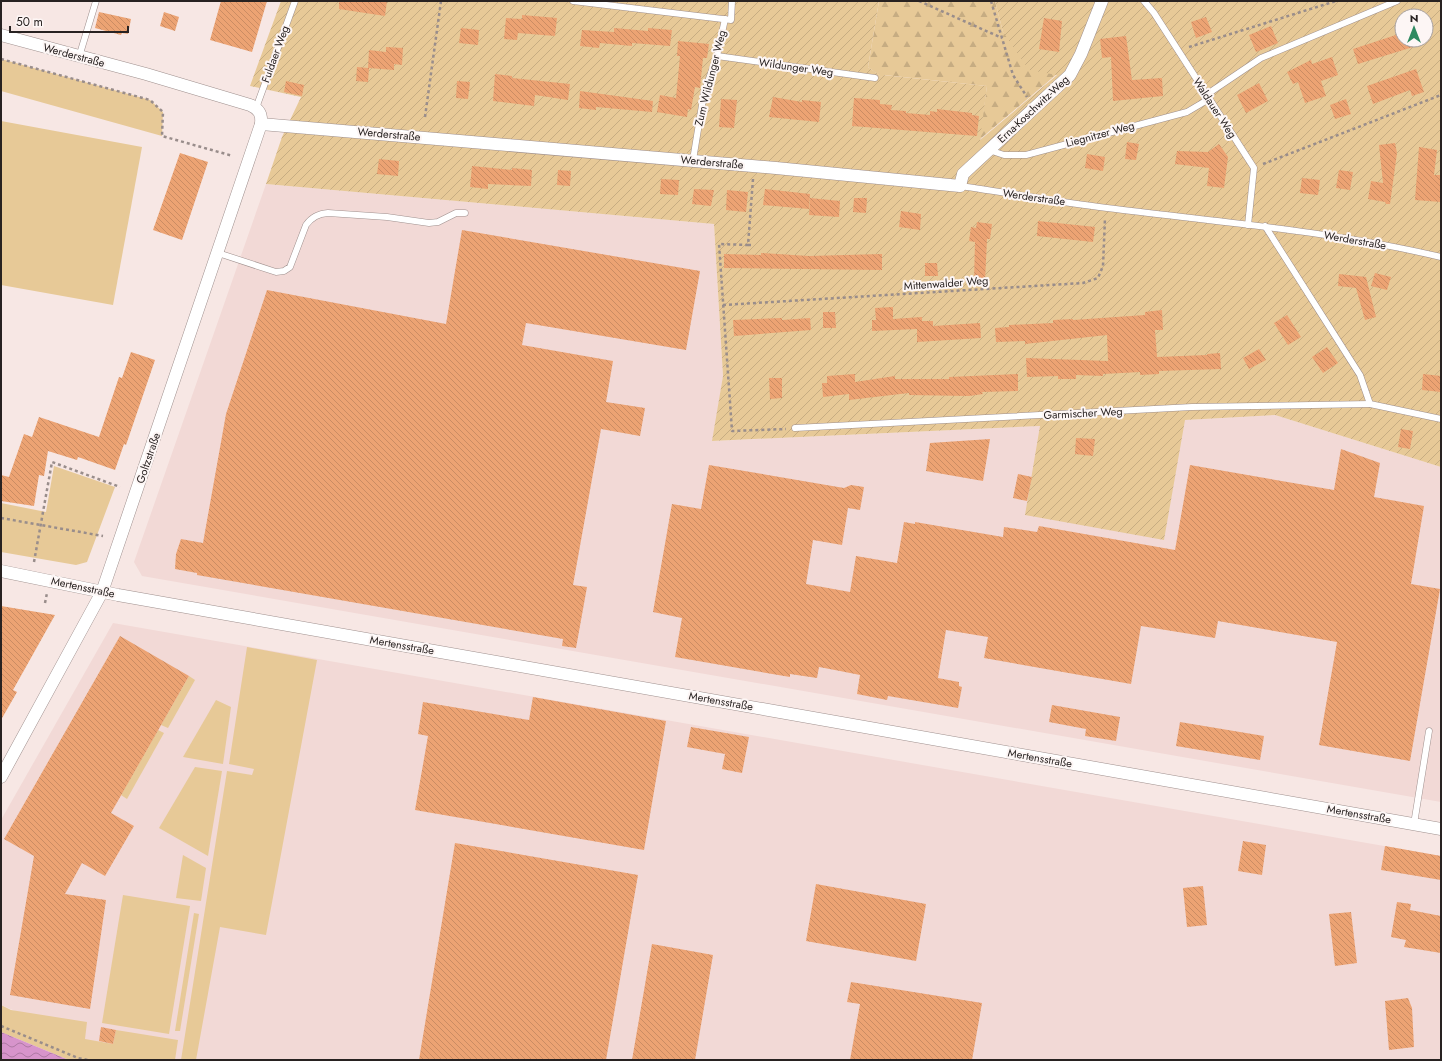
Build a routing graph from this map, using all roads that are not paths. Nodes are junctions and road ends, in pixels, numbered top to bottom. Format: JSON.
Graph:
{"nodes":[{"id":1,"x":96,"y":1,"type":"edge"},
{"id":2,"x":295,"y":1,"type":"edge"},
{"id":3,"x":573,"y":1,"type":"edge"},
{"id":4,"x":732,"y":1,"type":"edge"},
{"id":5,"x":1102,"y":1,"type":"edge"},
{"id":6,"x":1144,"y":1,"type":"edge"},
{"id":7,"x":1397,"y":1,"type":"edge"},
{"id":8,"x":728,"y":20,"type":"junction"},
{"id":9,"x":1,"y":35,"type":"edge"},
{"id":10,"x":717,"y":56,"type":"junction"},
{"id":11,"x":79,"y":57,"type":"junction"},
{"id":12,"x":876,"y":78,"type":"dead end"},
{"id":13,"x":1208,"y":97,"type":"junction"},
{"id":14,"x":256,"y":108,"type":"junction"},
{"id":15,"x":261,"y":124,"type":"junction"},
{"id":16,"x":989,"y":150,"type":"junction"},
{"id":17,"x":693,"y":160,"type":"junction"},
{"id":18,"x":960,"y":186,"type":"junction"},
{"id":19,"x":465,"y":213,"type":"dead end"},
{"id":20,"x":1248,"y":225,"type":"junction"},
{"id":21,"x":1265,"y":226,"type":"junction"},
{"id":22,"x":218,"y":253,"type":"junction"},
{"id":23,"x":1441,"y":257,"type":"edge"},
{"id":24,"x":1370,"y":404,"type":"junction"},
{"id":25,"x":1441,"y":419,"type":"edge"},
{"id":26,"x":795,"y":428,"type":"road end"},
{"id":27,"x":1,"y":571,"type":"edge"},
{"id":28,"x":102,"y":592,"type":"junction"},
{"id":29,"x":1429,"y":731,"type":"dead end"},
{"id":30,"x":1,"y":777,"type":"edge"},
{"id":31,"x":1414,"y":824,"type":"junction"},
{"id":32,"x":1441,"y":829,"type":"edge"}],
"edges":[{"from":1,"to":11,"type":"lane"},
{"from":2,"to":14,"type":"lane","name":"Fuldaer Weg"},
{"from":3,"to":8,"type":"lane"},
{"from":4,"to":8,"type":"lane","name":"Zum Wildunger Weg"},
{"from":5,"to":16,"type":"street","name":"Erna-Koschwitz-Weg"},
{"from":6,"to":13,"type":"lane","name":"Waldauer Weg"},
{"from":7,"to":13,"type":"lane","name":"Liegnitzer Weg"},
{"from":8,"to":10,"type":"lane","name":"Zum Wildunger Weg"},
{"from":9,"to":11,"type":"street","name":"Werderstraße"},
{"from":10,"to":12,"type":"lane","name":"Wildunger Weg"},
{"from":10,"to":17,"type":"lane","name":"Zum Wildunger Weg"},
{"from":11,"to":14,"type":"street","name":"Werderstraße"},
{"from":13,"to":16,"type":"lane","name":"Liegnitzer Weg"},
{"from":13,"to":20,"type":"lane","name":"Waldauer Weg"},
{"from":14,"to":15,"type":"street"},
{"from":15,"to":17,"type":"street","name":"Werderstraße"},
{"from":15,"to":22,"type":"street","name":"Goltzstraße"},
{"from":16,"to":18,"type":"street","name":"Erna-Koschwitz-Weg"},
{"from":17,"to":18,"type":"street","name":"Werderstraße"},
{"from":18,"to":20,"type":"lane","name":"Werderstraße"},
{"from":19,"to":22,"type":"lane"},
{"from":20,"to":21,"type":"lane","name":"Werderstraße"},
{"from":21,"to":23,"type":"lane","name":"Werderstraße"},
{"from":21,"to":24,"type":"lane"},
{"from":22,"to":28,"type":"street","name":"Goltzstraße"},
{"from":24,"to":25,"type":"lane","name":"Garmischer Weg"},
{"from":24,"to":26,"type":"lane","name":"Garmischer Weg"},
{"from":27,"to":28,"type":"street","name":"Mertensstraße"},
{"from":28,"to":30,"type":"street","name":"Goltzstraße"},
{"from":28,"to":31,"type":"street","name":"Mertensstraße"},
{"from":29,"to":31,"type":"lane"},
{"from":31,"to":32,"type":"street","name":"Mertensstraße"}]}
